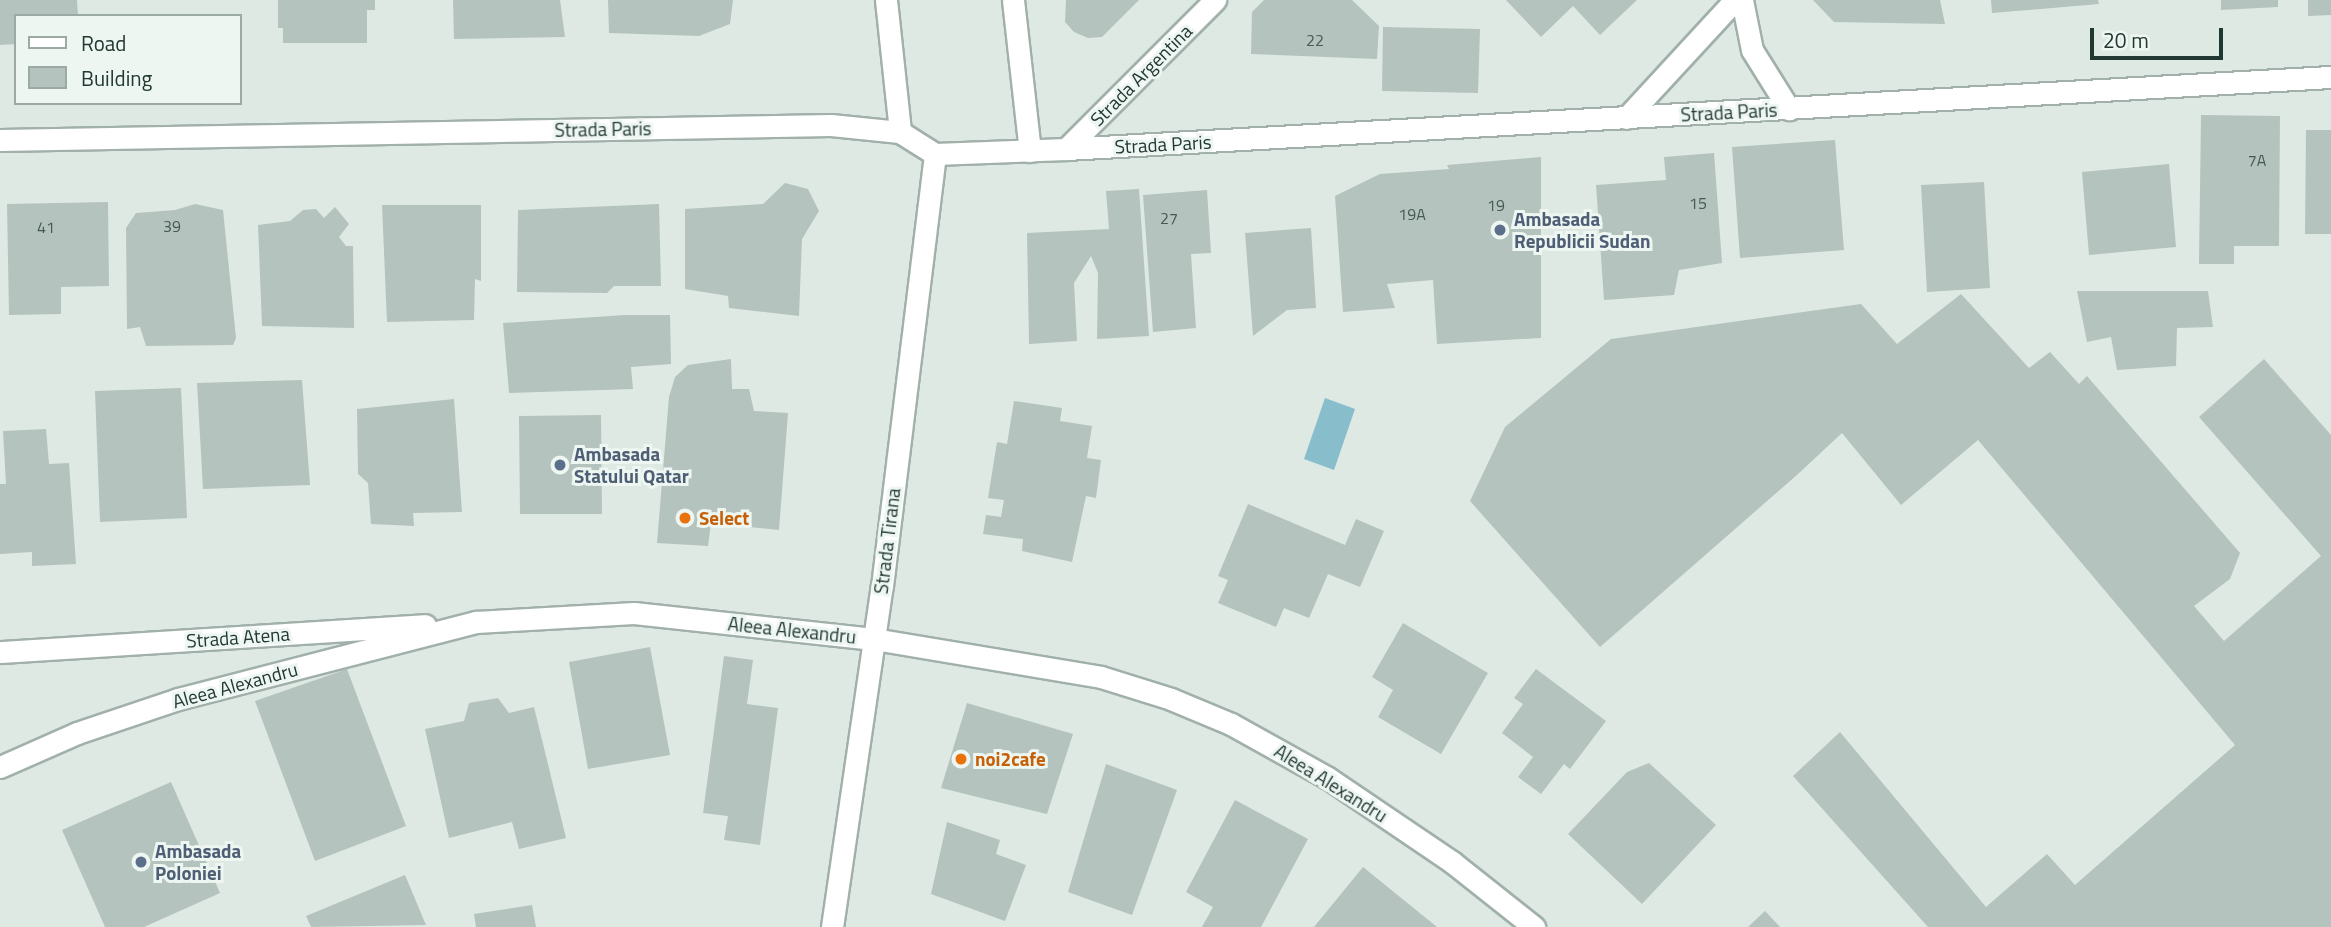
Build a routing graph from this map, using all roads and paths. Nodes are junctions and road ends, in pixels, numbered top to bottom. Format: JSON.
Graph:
{"nodes":[{"id":1,"x":886,"y":0,"type":"edge"},
{"id":2,"x":1013,"y":0,"type":"edge"},
{"id":3,"x":1215,"y":0,"type":"edge"},
{"id":4,"x":1735,"y":0,"type":"edge"},
{"id":5,"x":1742,"y":0,"type":"edge"},
{"id":6,"x":2331,"y":77,"type":"edge"},
{"id":7,"x":1789,"y":109,"type":"junction"},
{"id":8,"x":1626,"y":118,"type":"junction"},
{"id":9,"x":900,"y":132,"type":"junction"},
{"id":10,"x":0,"y":140,"type":"edge"},
{"id":11,"x":1066,"y":149,"type":"junction"},
{"id":12,"x":1030,"y":150,"type":"junction"},
{"id":13,"x":935,"y":154,"type":"junction"},
{"id":14,"x":476,"y":622,"type":"junction"},
{"id":15,"x":874,"y":639,"type":"junction"},
{"id":16,"x":0,"y":652,"type":"edge"},
{"id":17,"x":0,"y":767,"type":"edge"},
{"id":18,"x":832,"y":927,"type":"edge"},
{"id":19,"x":1534,"y":927,"type":"edge"}],
"edges":[{"from":1,"to":9,"type":"street"},
{"from":2,"to":12,"type":"street"},
{"from":3,"to":11,"type":"street","name":"Strada Argentina"},
{"from":4,"to":8,"type":"street"},
{"from":5,"to":7,"type":"street"},
{"from":6,"to":7,"type":"street","name":"Strada Paris"},
{"from":7,"to":8,"type":"street","name":"Strada Paris"},
{"from":8,"to":11,"type":"street","name":"Strada Paris"},
{"from":9,"to":10,"type":"street","name":"Strada Paris"},
{"from":9,"to":13,"type":"street","name":"Strada Paris"},
{"from":11,"to":12,"type":"street","name":"Strada Paris"},
{"from":12,"to":13,"type":"street","name":"Strada Paris"},
{"from":13,"to":15,"type":"street","name":"Strada Tirana"},
{"from":14,"to":15,"type":"street","name":"Aleea Alexandru"},
{"from":14,"to":16,"type":"street","name":"Strada Atena"},
{"from":14,"to":17,"type":"street","name":"Aleea Alexandru"},
{"from":15,"to":18,"type":"street","name":"Strada Tirana"},
{"from":15,"to":19,"type":"street","name":"Aleea Alexandru"}]}
